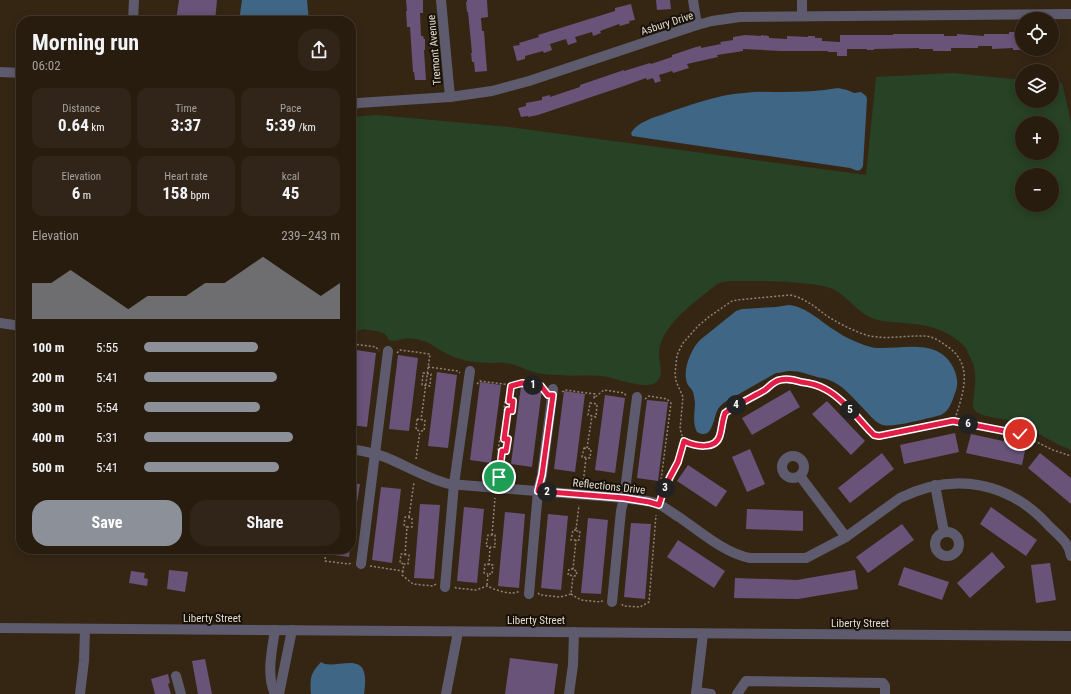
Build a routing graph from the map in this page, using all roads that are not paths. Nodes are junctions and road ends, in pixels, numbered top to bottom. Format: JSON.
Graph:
{"nodes":[{"id":1,"x":134,"y":0,"type":"edge"},
{"id":2,"x":441,"y":0,"type":"edge"},
{"id":3,"x":693,"y":0,"type":"edge"},
{"id":4,"x":802,"y":0,"type":"edge"},
{"id":5,"x":1071,"y":14,"type":"edge"},
{"id":6,"x":133,"y":16,"type":"edge"},
{"id":7,"x":802,"y":16,"type":"junction"},
{"id":8,"x":697,"y":25,"type":"junction"},
{"id":9,"x":0,"y":72,"type":"edge"},
{"id":10,"x":16,"y":73,"type":"edge"},
{"id":11,"x":450,"y":97,"type":"junction"},
{"id":12,"x":356,"y":104,"type":"edge"},
{"id":13,"x":0,"y":323,"type":"edge"},
{"id":14,"x":16,"y":325,"type":"edge"},
{"id":15,"x":388,"y":354,"type":"road end"},
{"id":16,"x":466,"y":373,"type":"road end"},
{"id":17,"x":553,"y":392,"type":"road end"},
{"id":18,"x":636,"y":399,"type":"road end"},
{"id":19,"x":356,"y":451,"type":"edge"},
{"id":20,"x":374,"y":454,"type":"junction"},
{"id":21,"x":800,"y":476,"type":"dead end"},
{"id":22,"x":454,"y":484,"type":"junction"},
{"id":23,"x":935,"y":485,"type":"junction"},
{"id":24,"x":538,"y":491,"type":"junction"},
{"id":25,"x":624,"y":498,"type":"junction"},
{"id":26,"x":944,"y":532,"type":"dead end"},
{"id":27,"x":846,"y":537,"type":"junction"},
{"id":28,"x":1071,"y":556,"type":"edge"},
{"id":29,"x":361,"y":561,"type":"road end"},
{"id":30,"x":445,"y":583,"type":"road end"},
{"id":31,"x":529,"y":591,"type":"road end"},
{"id":32,"x":613,"y":599,"type":"road end"},
{"id":33,"x":0,"y":628,"type":"edge"},
{"id":34,"x":85,"y":629,"type":"junction"},
{"id":35,"x":275,"y":630,"type":"junction"},
{"id":36,"x":292,"y":630,"type":"junction"},
{"id":37,"x":458,"y":632,"type":"junction"},
{"id":38,"x":574,"y":632,"type":"junction"},
{"id":39,"x":704,"y":634,"type":"junction"},
{"id":40,"x":1071,"y":636,"type":"edge"},
{"id":41,"x":176,"y":676,"type":"dead end"},
{"id":42,"x":696,"y":693,"type":"edge"},
{"id":43,"x":80,"y":694,"type":"edge"},
{"id":44,"x":181,"y":694,"type":"edge"},
{"id":45,"x":275,"y":694,"type":"edge"},
{"id":46,"x":279,"y":694,"type":"edge"},
{"id":47,"x":446,"y":694,"type":"edge"},
{"id":48,"x":569,"y":694,"type":"edge"},
{"id":49,"x":711,"y":694,"type":"edge"},
{"id":50,"x":737,"y":694,"type":"edge"},
{"id":51,"x":885,"y":694,"type":"edge"}],
"edges":[{"from":1,"to":6,"type":"street"},
{"from":2,"to":11,"type":"street","name":"Tremont Avenue"},
{"from":3,"to":8,"type":"street"},
{"from":4,"to":7,"type":"street"},
{"from":5,"to":7,"type":"street","name":"Asbury Drive"},
{"from":7,"to":8,"type":"street","name":"Asbury Drive"},
{"from":8,"to":11,"type":"street","name":"Asbury Drive"},
{"from":9,"to":10,"type":"street"},
{"from":11,"to":12,"type":"street","name":"Asbury Drive"},
{"from":13,"to":14,"type":"street"},
{"from":15,"to":20,"type":"street"},
{"from":16,"to":22,"type":"street"},
{"from":17,"to":24,"type":"street"},
{"from":18,"to":25,"type":"street"},
{"from":19,"to":20,"type":"street","name":"Reflections Drive"},
{"from":20,"to":22,"type":"street","name":"Reflections Drive"},
{"from":20,"to":29,"type":"street"},
{"from":21,"to":27,"type":"street"},
{"from":22,"to":24,"type":"street","name":"Reflections Drive"},
{"from":22,"to":30,"type":"street"},
{"from":23,"to":26,"type":"street"},
{"from":23,"to":27,"type":"street","name":"Reflections Drive"},
{"from":23,"to":28,"type":"street","name":"Reflections Drive"},
{"from":24,"to":25,"type":"street","name":"Reflections Drive"},
{"from":24,"to":31,"type":"street"},
{"from":25,"to":27,"type":"street","name":"Reflections Drive"},
{"from":25,"to":32,"type":"street"},
{"from":33,"to":34,"type":"street","name":"Liberty Street"},
{"from":34,"to":35,"type":"street","name":"Liberty Street"},
{"from":34,"to":43,"type":"street"},
{"from":35,"to":36,"type":"street","name":"Liberty Street"},
{"from":35,"to":45,"type":"street"},
{"from":36,"to":37,"type":"street","name":"Liberty Street"},
{"from":36,"to":46,"type":"street"},
{"from":37,"to":38,"type":"street","name":"Liberty Street"},
{"from":37,"to":47,"type":"street"},
{"from":38,"to":39,"type":"street","name":"Liberty Street"},
{"from":38,"to":48,"type":"street"},
{"from":39,"to":40,"type":"street","name":"Liberty Street"},
{"from":39,"to":42,"type":"street"},
{"from":41,"to":44,"type":"street"},
{"from":42,"to":49,"type":"street"},
{"from":50,"to":51,"type":"street"}]}
